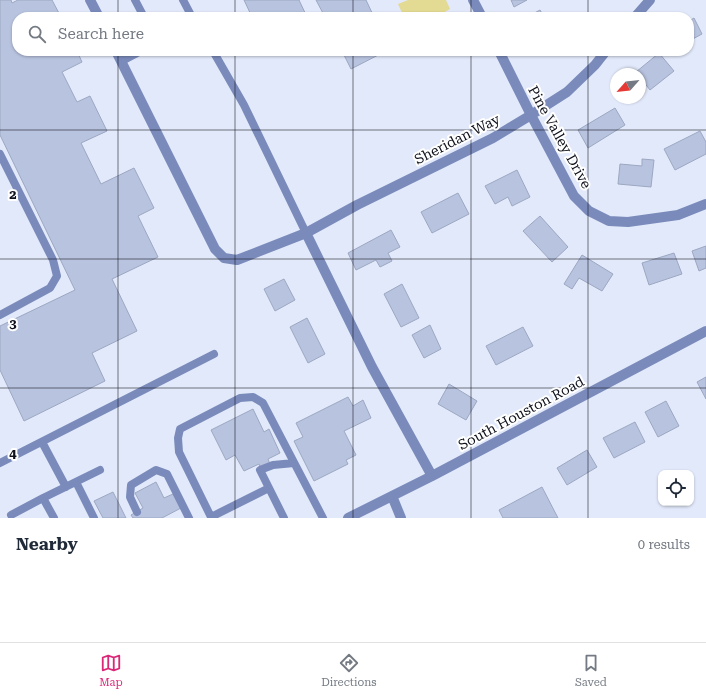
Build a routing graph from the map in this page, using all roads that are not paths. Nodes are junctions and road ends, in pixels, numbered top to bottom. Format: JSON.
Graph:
{"nodes":[{"id":1,"x":90,"y":0,"type":"edge"},
{"id":2,"x":135,"y":0,"type":"edge"},
{"id":3,"x":183,"y":0,"type":"edge"},
{"id":4,"x":473,"y":0,"type":"edge"},
{"id":5,"x":650,"y":0,"type":"edge"},
{"id":6,"x":96,"y":12,"type":"edge"},
{"id":7,"x":141,"y":12,"type":"edge"},
{"id":8,"x":189,"y":12,"type":"edge"},
{"id":9,"x":479,"y":12,"type":"edge"},
{"id":10,"x":639,"y":12,"type":"edge"},
{"id":11,"x":119,"y":56,"type":"edge"},
{"id":12,"x":132,"y":56,"type":"edge"},
{"id":13,"x":216,"y":56,"type":"edge"},
{"id":14,"x":502,"y":56,"type":"edge"},
{"id":15,"x":602,"y":56,"type":"edge"},
{"id":16,"x":122,"y":61,"type":"junction"},
{"id":17,"x":531,"y":115,"type":"junction"},
{"id":18,"x":0,"y":154,"type":"edge"},
{"id":19,"x":706,"y":204,"type":"edge"},
{"id":20,"x":306,"y":233,"type":"junction"},
{"id":21,"x":0,"y":315,"type":"edge"},
{"id":22,"x":706,"y":331,"type":"edge"},
{"id":23,"x":214,"y":354,"type":"dead end"},
{"id":24,"x":42,"y":442,"type":"junction"},
{"id":25,"x":0,"y":463,"type":"edge"},
{"id":26,"x":294,"y":463,"type":"junction"},
{"id":27,"x":100,"y":470,"type":"dead end"},
{"id":28,"x":432,"y":476,"type":"junction"},
{"id":29,"x":76,"y":482,"type":"junction"},
{"id":30,"x":66,"y":487,"type":"junction"},
{"id":31,"x":269,"y":488,"type":"junction"},
{"id":32,"x":392,"y":496,"type":"junction"},
{"id":33,"x":44,"y":498,"type":"junction"},
{"id":34,"x":137,"y":512,"type":"dead end"},
{"id":35,"x":11,"y":515,"type":"dead end"},
{"id":36,"x":54,"y":518,"type":"edge"},
{"id":37,"x":94,"y":518,"type":"edge"},
{"id":38,"x":189,"y":518,"type":"edge"},
{"id":39,"x":284,"y":518,"type":"edge"},
{"id":40,"x":323,"y":518,"type":"edge"},
{"id":41,"x":348,"y":518,"type":"edge"},
{"id":42,"x":401,"y":518,"type":"edge"}],
"edges":[{"from":1,"to":6,"type":"street"},
{"from":2,"to":7,"type":"lane"},
{"from":3,"to":8,"type":"lane"},
{"from":4,"to":9,"type":"street"},
{"from":5,"to":10,"type":"street"},
{"from":11,"to":16,"type":"street","name":"Sheridan Way"},
{"from":12,"to":16,"type":"lane"},
{"from":13,"to":20,"type":"lane"},
{"from":14,"to":17,"type":"street","name":"Pine Valley Drive"},
{"from":15,"to":17,"type":"street","name":"Sheridan Way"},
{"from":16,"to":20,"type":"street","name":"Sheridan Way"},
{"from":17,"to":19,"type":"street","name":"Pine Valley Drive"},
{"from":17,"to":20,"type":"street","name":"Sheridan Way"},
{"from":18,"to":21,"type":"lane"},
{"from":20,"to":28,"type":"street"},
{"from":22,"to":28,"type":"street","name":"South Houston Road"},
{"from":23,"to":24,"type":"lane"},
{"from":24,"to":25,"type":"lane"},
{"from":24,"to":30,"type":"lane"},
{"from":26,"to":31,"type":"lane"},
{"from":26,"to":31,"type":"lane"},
{"from":26,"to":40,"type":"lane"},
{"from":27,"to":29,"type":"lane"},
{"from":28,"to":32,"type":"street","name":"South Houston Road"},
{"from":29,"to":30,"type":"lane"},
{"from":29,"to":37,"type":"lane"},
{"from":30,"to":33,"type":"lane"},
{"from":31,"to":39,"type":"lane"},
{"from":32,"to":41,"type":"street","name":"South Houston Road"},
{"from":32,"to":42,"type":"street"},
{"from":33,"to":35,"type":"lane"},
{"from":33,"to":36,"type":"lane"},
{"from":34,"to":38,"type":"lane"}]}
